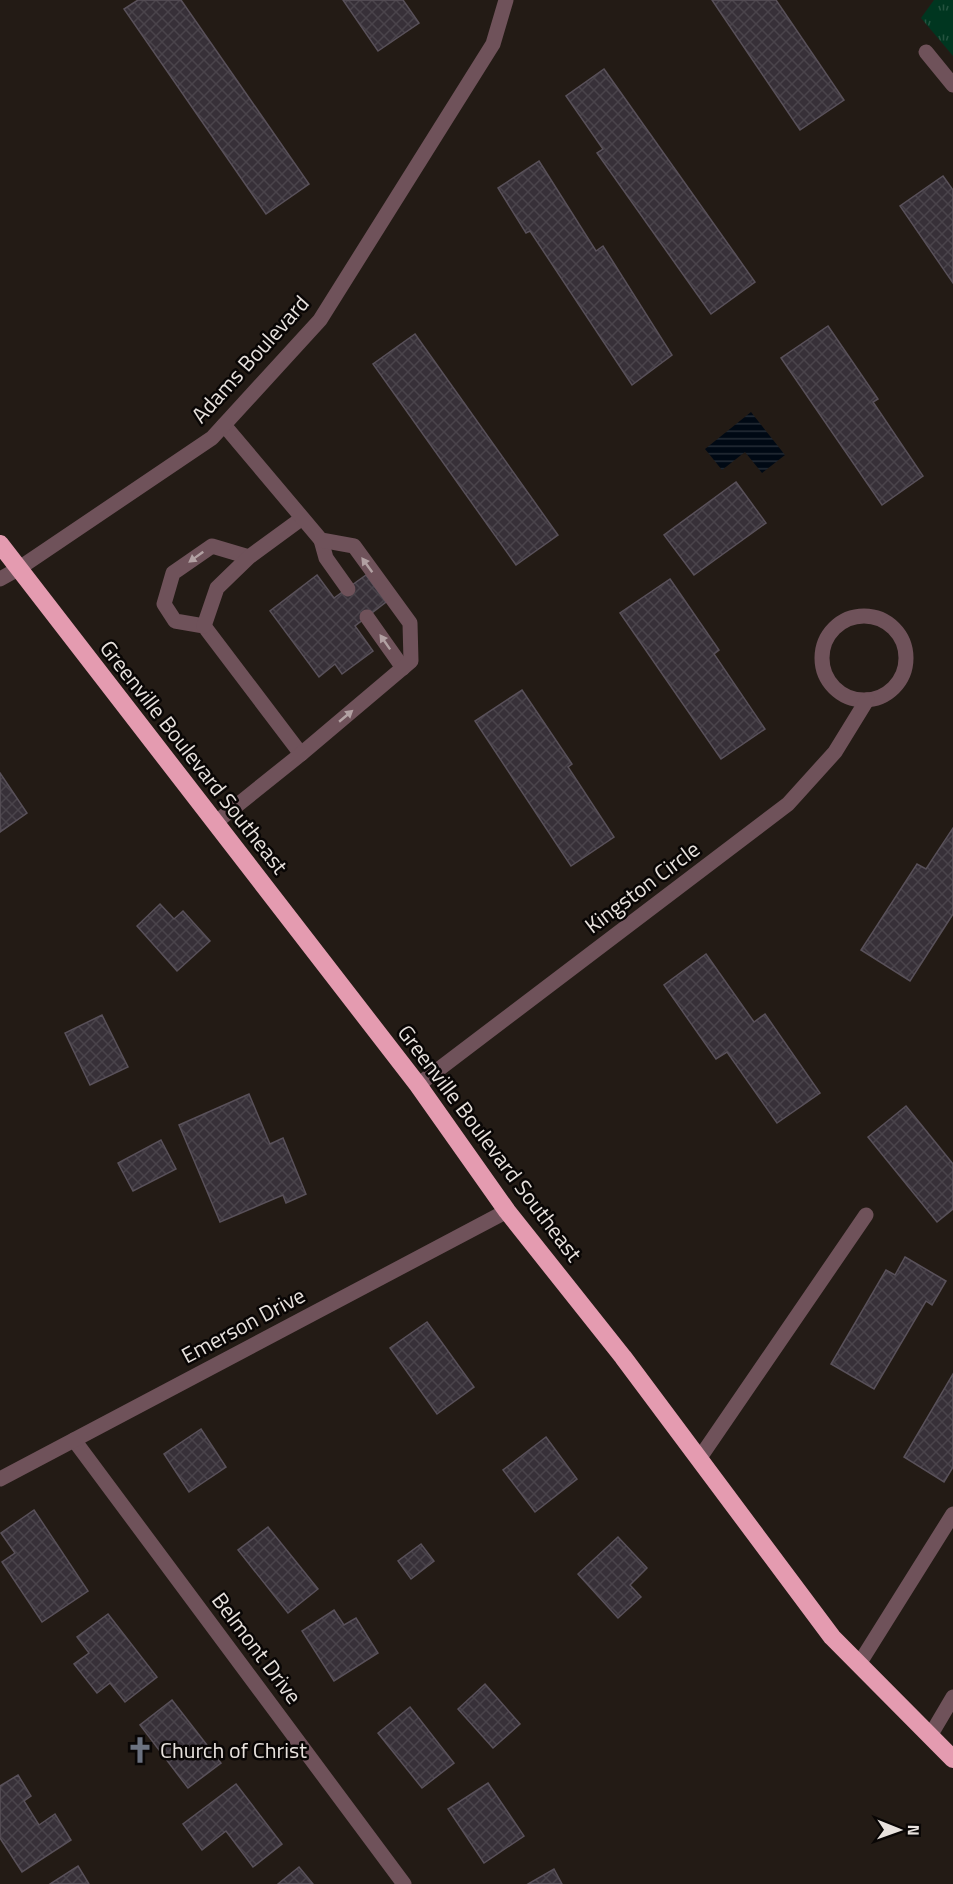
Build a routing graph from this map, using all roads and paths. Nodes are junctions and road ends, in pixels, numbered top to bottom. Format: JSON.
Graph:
{"nodes":[{"id":1,"x":506,"y":0,"type":"edge"},
{"id":2,"x":926,"y":52,"type":"dead end"},
{"id":3,"x":953,"y":85,"type":"edge"},
{"id":4,"x":224,"y":425,"type":"junction"},
{"id":5,"x":302,"y":519,"type":"junction"},
{"id":6,"x":321,"y":540,"type":"junction"},
{"id":7,"x":0,"y":544,"type":"edge"},
{"id":8,"x":249,"y":557,"type":"junction"},
{"id":9,"x":18,"y":569,"type":"junction"},
{"id":10,"x":0,"y":579,"type":"edge"},
{"id":11,"x":348,"y":588,"type":"dead end"},
{"id":12,"x":367,"y":616,"type":"dead end"},
{"id":13,"x":204,"y":626,"type":"junction"},
{"id":14,"x":403,"y":668,"type":"junction"},
{"id":15,"x":867,"y":700,"type":"junction"},
{"id":16,"x":301,"y":754,"type":"junction"},
{"id":17,"x":215,"y":823,"type":"junction"},
{"id":18,"x":418,"y":1084,"type":"junction"},
{"id":19,"x":507,"y":1211,"type":"junction"},
{"id":20,"x":866,"y":1215,"type":"dead end"},
{"id":21,"x":74,"y":1440,"type":"junction"},
{"id":22,"x":699,"y":1459,"type":"junction"},
{"id":23,"x":0,"y":1479,"type":"edge"},
{"id":24,"x":953,"y":1514,"type":"edge"},
{"id":25,"x":859,"y":1664,"type":"junction"},
{"id":26,"x":953,"y":1697,"type":"edge"},
{"id":27,"x":930,"y":1736,"type":"junction"},
{"id":28,"x":953,"y":1759,"type":"edge"},
{"id":29,"x":404,"y":1884,"type":"edge"}],
"edges":[{"from":1,"to":4,"type":"street","name":"Adams Boulevard"},
{"from":2,"to":3,"type":"street"},
{"from":4,"to":5,"type":"street"},
{"from":4,"to":9,"type":"street","name":"Adams Boulevard"},
{"from":5,"to":6,"type":"street"},
{"from":5,"to":8,"type":"street"},
{"from":6,"to":11,"type":"street"},
{"from":14,"to":6,"type":"street","one_way":true},
{"from":7,"to":9,"type":"highway","name":"Greenville Boulevard Southeast"},
{"from":8,"to":13,"type":"street"},
{"from":8,"to":13,"type":"street","one_way":true},
{"from":9,"to":10,"type":"street","name":"Adams Boulevard"},
{"from":9,"to":17,"type":"highway","name":"Greenville Boulevard Southeast"},
{"from":14,"to":12,"type":"street","one_way":true},
{"from":13,"to":16,"type":"street"},
{"from":16,"to":14,"type":"street","one_way":true},
{"from":15,"to":15,"type":"street"},
{"from":15,"to":18,"type":"street","name":"Kingston Circle"},
{"from":16,"to":17,"type":"street"},
{"from":17,"to":18,"type":"highway","name":"Greenville Boulevard Southeast"},
{"from":18,"to":19,"type":"highway","name":"Greenville Boulevard Southeast"},
{"from":19,"to":21,"type":"street","name":"Emerson Drive"},
{"from":19,"to":22,"type":"highway","name":"Greenville Boulevard Southeast"},
{"from":20,"to":22,"type":"street"},
{"from":21,"to":23,"type":"street","name":"Emerson Drive"},
{"from":21,"to":29,"type":"street","name":"Belmont Drive"},
{"from":22,"to":25,"type":"highway","name":"Greenville Boulevard Southeast"},
{"from":24,"to":25,"type":"street"},
{"from":25,"to":27,"type":"highway","name":"Greenville Boulevard Southeast"},
{"from":26,"to":27,"type":"street"},
{"from":27,"to":28,"type":"highway","name":"Greenville Boulevard Southeast"}]}
